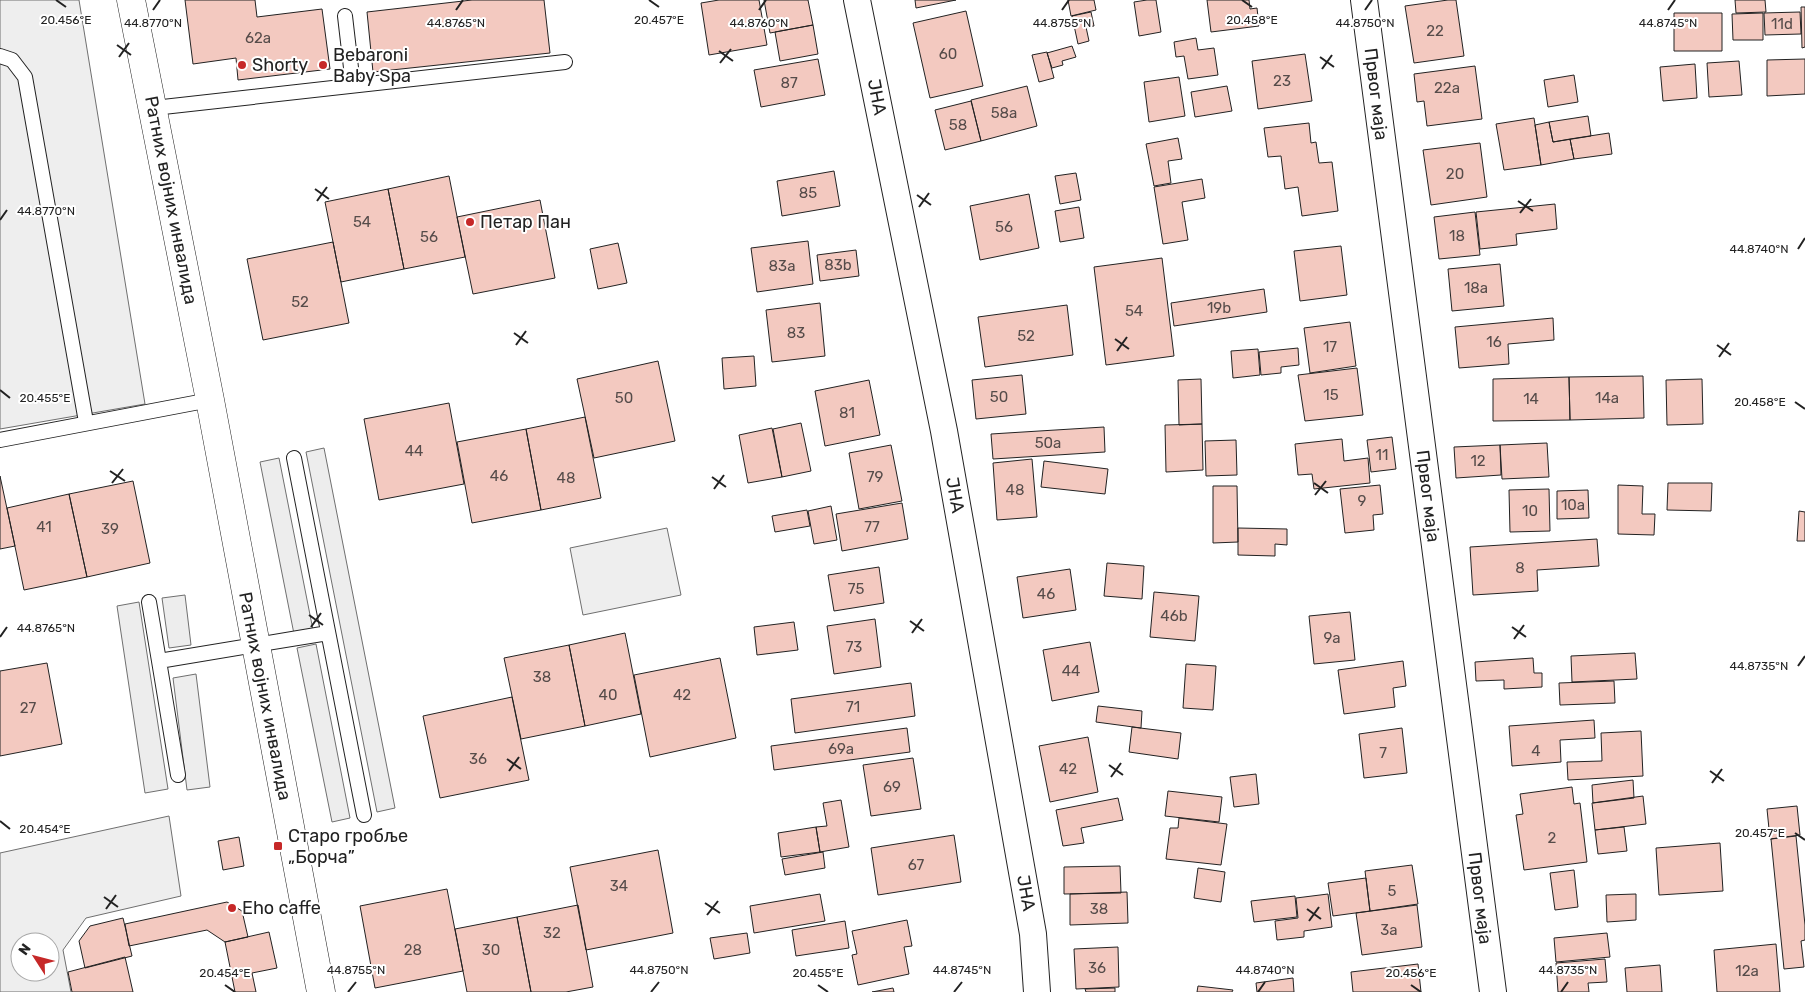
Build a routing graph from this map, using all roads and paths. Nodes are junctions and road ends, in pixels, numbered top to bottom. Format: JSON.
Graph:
{"nodes":[{"id":1,"x":131,"y":0,"type":"edge"},
{"id":2,"x":857,"y":0,"type":"edge"},
{"id":3,"x":1364,"y":0,"type":"edge"},
{"id":4,"x":345,"y":16,"type":"dead end"},
{"id":5,"x":0,"y":56,"type":"edge"},
{"id":6,"x":565,"y":62,"type":"dead end"},
{"id":7,"x":353,"y":85,"type":"junction"},
{"id":8,"x":154,"y":108,"type":"junction"},
{"id":9,"x":210,"y":400,"type":"junction"},
{"id":10,"x":86,"y":422,"type":"junction"},
{"id":11,"x":0,"y":440,"type":"edge"},
{"id":12,"x":294,"y":458,"type":"dead end"},
{"id":13,"x":149,"y":602,"type":"dead end"},
{"id":14,"x":328,"y":633,"type":"junction"},
{"id":15,"x":255,"y":645,"type":"junction"},
{"id":16,"x":159,"y":661,"type":"junction"},
{"id":17,"x":178,"y":775,"type":"dead end"},
{"id":18,"x":364,"y":815,"type":"dead end"},
{"id":19,"x":321,"y":992,"type":"edge"},
{"id":20,"x":1037,"y":992,"type":"edge"},
{"id":21,"x":1493,"y":992,"type":"edge"}],
"edges":[{"from":1,"to":8,"type":"street","name":"Ратних војних инвалида"},
{"from":2,"to":20,"type":"street","name":"ЈНА"},
{"from":3,"to":21,"type":"street","name":"Првог маја"},
{"from":4,"to":7,"type":"lane"},
{"from":5,"to":10,"type":"lane"},
{"from":6,"to":7,"type":"lane"},
{"from":7,"to":8,"type":"lane"},
{"from":8,"to":9,"type":"street","name":"Ратних војних инвалида"},
{"from":9,"to":10,"type":"lane"},
{"from":9,"to":15,"type":"street","name":"Ратних војних инвалида"},
{"from":10,"to":11,"type":"lane"},
{"from":12,"to":14,"type":"lane"},
{"from":13,"to":16,"type":"lane"},
{"from":14,"to":15,"type":"lane"},
{"from":14,"to":18,"type":"lane"},
{"from":15,"to":16,"type":"lane"},
{"from":15,"to":19,"type":"street","name":"Ратних војних инвалида"},
{"from":16,"to":17,"type":"lane"}]}
